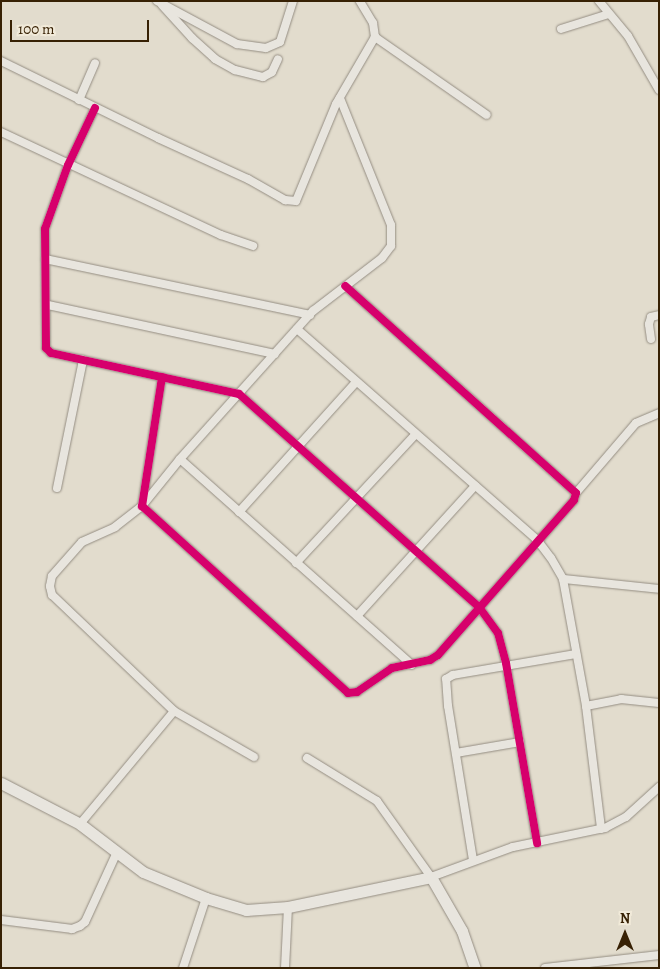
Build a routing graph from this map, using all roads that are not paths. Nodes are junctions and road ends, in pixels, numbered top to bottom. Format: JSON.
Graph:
{"nodes":[{"id":1,"x":293,"y":1,"type":"edge"},
{"id":2,"x":360,"y":1,"type":"edge"},
{"id":3,"x":599,"y":1,"type":"edge"},
{"id":4,"x":160,"y":3,"type":"edge"},
{"id":5,"x":609,"y":14,"type":"junction"},
{"id":6,"x":561,"y":29,"type":"dead end"},
{"id":7,"x":375,"y":37,"type":"junction"},
{"id":8,"x":278,"y":59,"type":"dead end"},
{"id":9,"x":1,"y":61,"type":"edge"},
{"id":10,"x":95,"y":63,"type":"dead end"},
{"id":11,"x":659,"y":90,"type":"edge"},
{"id":12,"x":340,"y":98,"type":"junction"},
{"id":13,"x":79,"y":100,"type":"junction"},
{"id":14,"x":95,"y":108,"type":"junction"},
{"id":15,"x":487,"y":115,"type":"dead end"},
{"id":16,"x":1,"y":132,"type":"edge"},
{"id":17,"x":68,"y":165,"type":"junction"},
{"id":18,"x":253,"y":246,"type":"dead end"},
{"id":19,"x":45,"y":259,"type":"junction"},
{"id":20,"x":345,"y":286,"type":"junction"},
{"id":21,"x":48,"y":306,"type":"junction"},
{"id":22,"x":310,"y":315,"type":"junction"},
{"id":23,"x":659,"y":315,"type":"edge"},
{"id":24,"x":297,"y":330,"type":"junction"},
{"id":25,"x":651,"y":339,"type":"dead end"},
{"id":26,"x":275,"y":354,"type":"junction"},
{"id":27,"x":83,"y":360,"type":"junction"},
{"id":28,"x":162,"y":377,"type":"junction"},
{"id":29,"x":356,"y":382,"type":"junction"},
{"id":30,"x":239,"y":394,"type":"junction"},
{"id":31,"x":659,"y":413,"type":"edge"},
{"id":32,"x":416,"y":434,"type":"junction"},
{"id":33,"x":298,"y":446,"type":"junction"},
{"id":34,"x":180,"y":459,"type":"junction"},
{"id":35,"x":475,"y":486,"type":"junction"},
{"id":36,"x":57,"y":488,"type":"dead end"},
{"id":37,"x":576,"y":493,"type":"junction"},
{"id":38,"x":357,"y":499,"type":"junction"},
{"id":39,"x":142,"y":506,"type":"junction"},
{"id":40,"x":239,"y":512,"type":"junction"},
{"id":41,"x":538,"y":541,"type":"junction"},
{"id":42,"x":417,"y":552,"type":"junction"},
{"id":43,"x":296,"y":563,"type":"junction"},
{"id":44,"x":562,"y":579,"type":"junction"},
{"id":45,"x":659,"y":589,"type":"edge"},
{"id":46,"x":479,"y":607,"type":"junction"},
{"id":47,"x":357,"y":616,"type":"junction"},
{"id":48,"x":576,"y":654,"type":"junction"},
{"id":49,"x":412,"y":665,"type":"junction"},
{"id":50,"x":507,"y":665,"type":"junction"},
{"id":51,"x":659,"y":703,"type":"edge"},
{"id":52,"x":586,"y":706,"type":"junction"},
{"id":53,"x":174,"y":711,"type":"junction"},
{"id":54,"x":520,"y":742,"type":"junction"},
{"id":55,"x":456,"y":753,"type":"junction"},
{"id":56,"x":254,"y":757,"type":"dead end"},
{"id":57,"x":307,"y":758,"type":"dead end"},
{"id":58,"x":1,"y":783,"type":"edge"},
{"id":59,"x":659,"y":787,"type":"edge"},
{"id":60,"x":80,"y":824,"type":"junction"},
{"id":61,"x":601,"y":829,"type":"junction"},
{"id":62,"x":536,"y":843,"type":"junction"},
{"id":63,"x":117,"y":852,"type":"junction"},
{"id":64,"x":473,"y":860,"type":"junction"},
{"id":65,"x":431,"y":877,"type":"junction"},
{"id":66,"x":206,"y":898,"type":"junction"},
{"id":67,"x":288,"y":907,"type":"junction"},
{"id":68,"x":1,"y":920,"type":"edge"},
{"id":69,"x":659,"y":955,"type":"edge"},
{"id":70,"x":183,"y":968,"type":"edge"},
{"id":71,"x":285,"y":968,"type":"edge"},
{"id":72,"x":475,"y":968,"type":"edge"},
{"id":73,"x":544,"y":968,"type":"edge"}],
"edges":[{"from":1,"to":4,"type":"street"},
{"from":2,"to":7,"type":"street"},
{"from":3,"to":5,"type":"street"},
{"from":4,"to":8,"type":"street"},
{"from":5,"to":6,"type":"street"},
{"from":5,"to":11,"type":"street"},
{"from":7,"to":12,"type":"street"},
{"from":7,"to":15,"type":"street"},
{"from":9,"to":13,"type":"street"},
{"from":10,"to":13,"type":"street"},
{"from":12,"to":14,"type":"street"},
{"from":12,"to":20,"type":"street"},
{"from":13,"to":14,"type":"street"},
{"from":14,"to":17,"type":"street"},
{"from":16,"to":17,"type":"street"},
{"from":17,"to":18,"type":"street"},
{"from":17,"to":19,"type":"street"},
{"from":19,"to":21,"type":"street"},
{"from":19,"to":22,"type":"street"},
{"from":20,"to":22,"type":"street"},
{"from":20,"to":37,"type":"street"},
{"from":21,"to":26,"type":"street"},
{"from":21,"to":27,"type":"street"},
{"from":22,"to":24,"type":"street"},
{"from":23,"to":25,"type":"street"},
{"from":24,"to":26,"type":"street"},
{"from":24,"to":29,"type":"street"},
{"from":26,"to":30,"type":"street"},
{"from":27,"to":28,"type":"street"},
{"from":27,"to":36,"type":"street"},
{"from":28,"to":30,"type":"street"},
{"from":28,"to":39,"type":"street"},
{"from":29,"to":32,"type":"street"},
{"from":29,"to":33,"type":"street"},
{"from":30,"to":33,"type":"street"},
{"from":30,"to":34,"type":"street"},
{"from":31,"to":37,"type":"street"},
{"from":32,"to":35,"type":"street"},
{"from":32,"to":38,"type":"street"},
{"from":33,"to":38,"type":"street"},
{"from":33,"to":40,"type":"street"},
{"from":34,"to":39,"type":"street"},
{"from":34,"to":40,"type":"street"},
{"from":35,"to":41,"type":"street"},
{"from":35,"to":42,"type":"street"},
{"from":37,"to":41,"type":"street"},
{"from":38,"to":42,"type":"street"},
{"from":38,"to":43,"type":"street"},
{"from":39,"to":49,"type":"street"},
{"from":39,"to":53,"type":"street"},
{"from":40,"to":43,"type":"street"},
{"from":41,"to":44,"type":"street"},
{"from":41,"to":46,"type":"street"},
{"from":42,"to":46,"type":"street"},
{"from":42,"to":47,"type":"street"},
{"from":43,"to":47,"type":"street"},
{"from":44,"to":45,"type":"street"},
{"from":44,"to":48,"type":"street"},
{"from":46,"to":49,"type":"street"},
{"from":46,"to":50,"type":"street"},
{"from":47,"to":49,"type":"street"},
{"from":48,"to":50,"type":"street"},
{"from":48,"to":52,"type":"street"},
{"from":50,"to":54,"type":"street"},
{"from":50,"to":55,"type":"street"},
{"from":51,"to":52,"type":"street"},
{"from":52,"to":61,"type":"street"},
{"from":53,"to":56,"type":"street"},
{"from":53,"to":60,"type":"street"},
{"from":54,"to":55,"type":"street"},
{"from":54,"to":62,"type":"street"},
{"from":55,"to":64,"type":"street"},
{"from":57,"to":65,"type":"street"},
{"from":58,"to":60,"type":"street"},
{"from":59,"to":61,"type":"street"},
{"from":60,"to":63,"type":"street"},
{"from":61,"to":62,"type":"street"},
{"from":62,"to":64,"type":"street"},
{"from":63,"to":66,"type":"street"},
{"from":63,"to":68,"type":"street"},
{"from":64,"to":65,"type":"street"},
{"from":65,"to":67,"type":"street"},
{"from":65,"to":72,"type":"street"},
{"from":66,"to":67,"type":"street"},
{"from":66,"to":70,"type":"street"},
{"from":67,"to":71,"type":"street"},
{"from":69,"to":73,"type":"street"}]}
